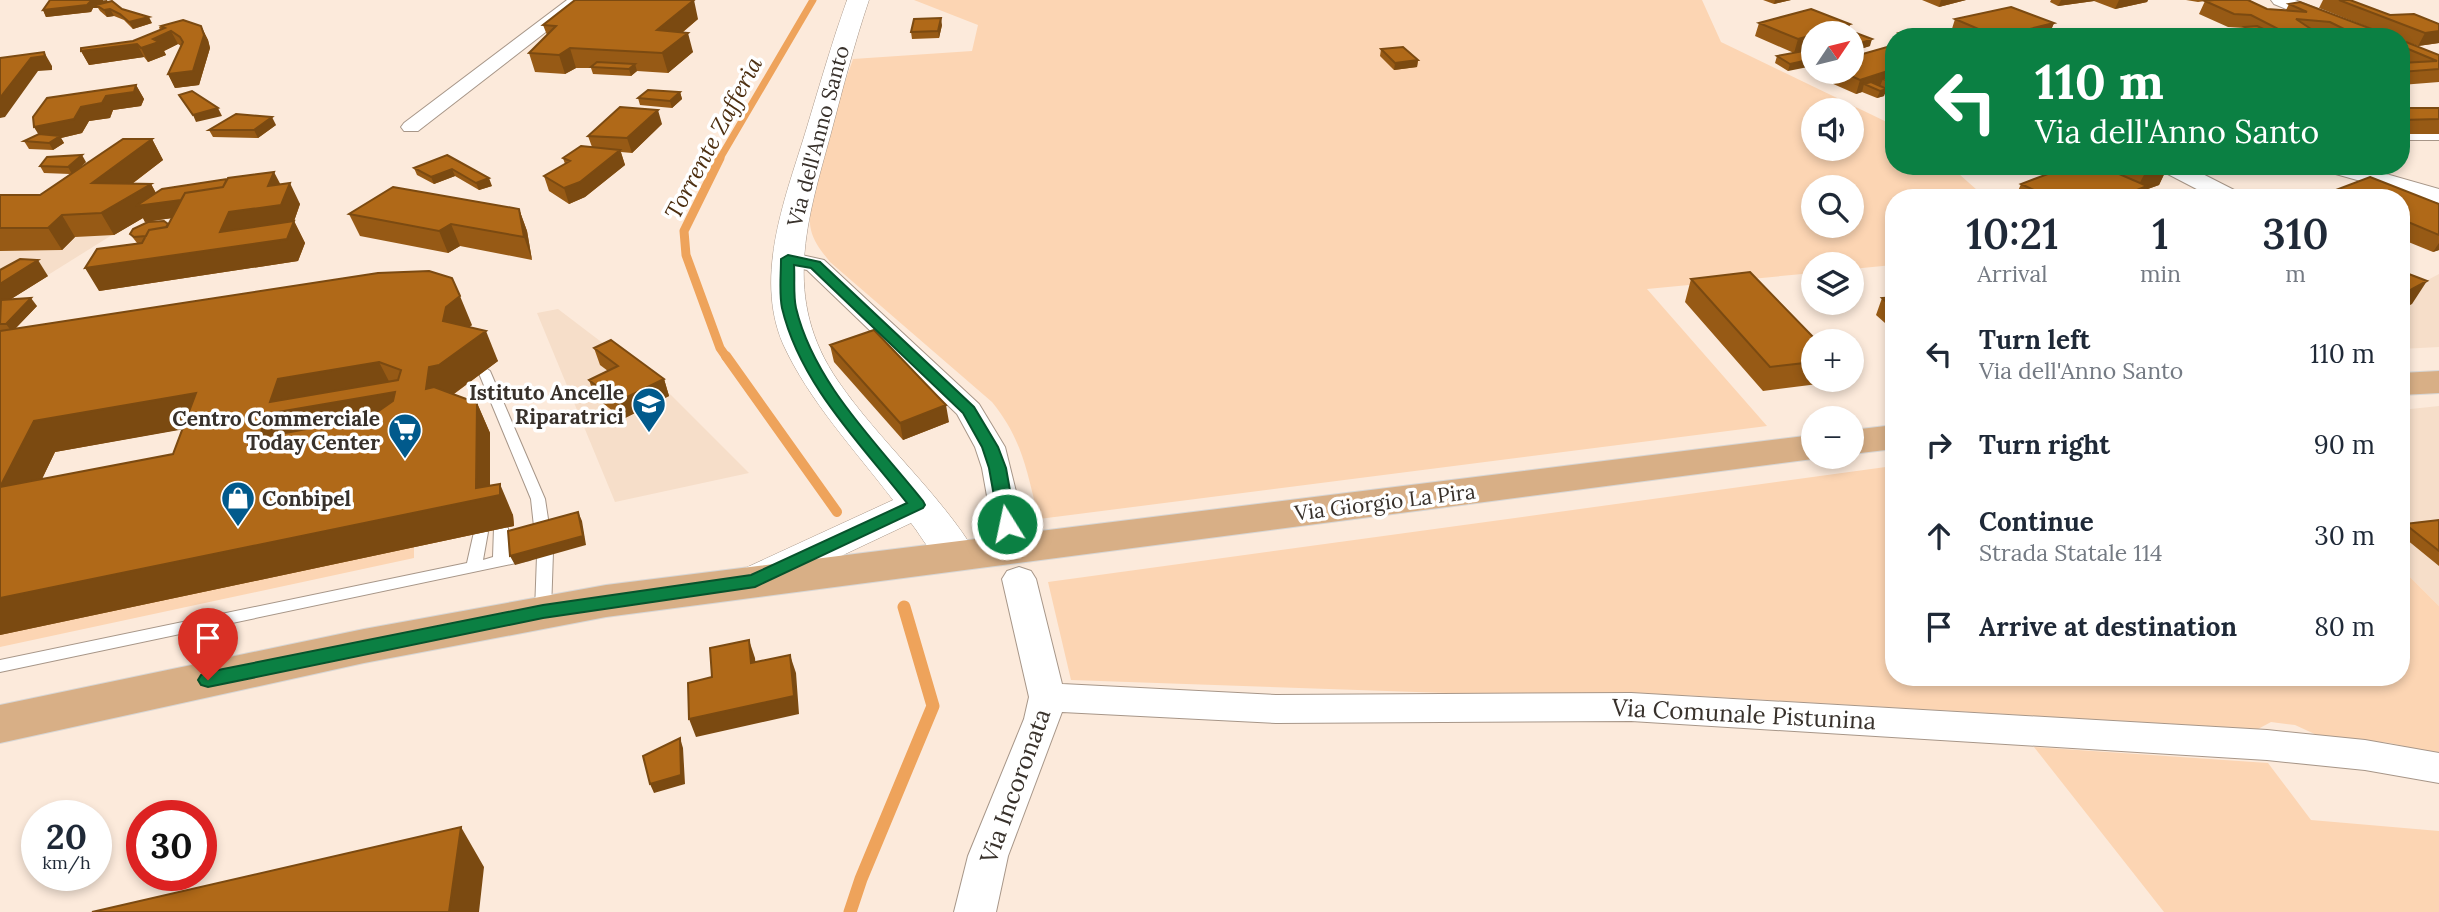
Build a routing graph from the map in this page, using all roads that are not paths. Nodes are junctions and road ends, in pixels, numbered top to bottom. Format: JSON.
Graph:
{"nodes":[{"id":1,"x":578,"y":0,"type":"edge"},
{"id":2,"x":858,"y":0,"type":"edge"},
{"id":3,"x":2280,"y":0,"type":"edge"},
{"id":4,"x":2349,"y":28,"type":"edge"},
{"id":5,"x":411,"y":127,"type":"dead end"},
{"id":6,"x":2410,"y":137,"type":"edge"},
{"id":7,"x":2439,"y":137,"type":"edge"},
{"id":8,"x":2187,"y":175,"type":"edge"},
{"id":9,"x":2365,"y":175,"type":"edge"},
{"id":10,"x":2215,"y":189,"type":"edge"},
{"id":11,"x":2439,"y":196,"type":"edge"},
{"id":12,"x":788,"y":259,"type":"junction"},
{"id":13,"x":484,"y":371,"type":"dead end"},
{"id":14,"x":2439,"y":382,"type":"edge"},
{"id":15,"x":2410,"y":384,"type":"edge"},
{"id":16,"x":1885,"y":438,"type":"edge"},
{"id":17,"x":1864,"y":441,"type":"edge"},
{"id":18,"x":1801,"y":449,"type":"edge"},
{"id":19,"x":917,"y":505,"type":"junction"},
{"id":20,"x":1007,"y":524,"type":"dead end"},
{"id":21,"x":501,"y":528,"type":"edge"},
{"id":22,"x":481,"y":532,"type":"edge"},
{"id":23,"x":545,"y":552,"type":"junction"},
{"id":24,"x":957,"y":555,"type":"junction"},
{"id":25,"x":501,"y":561,"type":"junction"},
{"id":26,"x":474,"y":566,"type":"junction"},
{"id":27,"x":1019,"y":579,"type":"dead end"},
{"id":28,"x":755,"y":580,"type":"junction"},
{"id":29,"x":543,"y":611,"type":"junction"},
{"id":30,"x":0,"y":666,"type":"edge"},
{"id":31,"x":1046,"y":697,"type":"junction"},
{"id":32,"x":0,"y":724,"type":"edge"},
{"id":33,"x":2439,"y":768,"type":"edge"},
{"id":34,"x":975,"y":912,"type":"edge"}],
"edges":[{"from":1,"to":5,"type":"street"},
{"from":2,"to":12,"type":"street","name":"Via dell'Anno Santo"},
{"from":3,"to":4,"type":"street"},
{"from":6,"to":7,"type":"lane"},
{"from":8,"to":10,"type":"street"},
{"from":9,"to":11,"type":"street"},
{"from":12,"to":19,"type":"street","name":"Via dell'Anno Santo"},
{"from":12,"to":20,"type":"street"},
{"from":13,"to":23,"type":"lane"},
{"from":14,"to":15,"type":"main road"},
{"from":16,"to":17,"type":"main road"},
{"from":18,"to":24,"type":"main road","name":"Via Giorgio La Pira"},
{"from":19,"to":24,"type":"street","name":"Via dell'Anno Santo"},
{"from":19,"to":28,"type":"street"},
{"from":21,"to":25,"type":"lane"},
{"from":22,"to":26,"type":"lane"},
{"from":23,"to":25,"type":"lane"},
{"from":23,"to":29,"type":"lane"},
{"from":24,"to":28,"type":"main road","name":"Via Giorgio La Pira"},
{"from":25,"to":26,"type":"lane"},
{"from":26,"to":30,"type":"lane"},
{"from":27,"to":31,"type":"street","name":"Via Incoronata"},
{"from":28,"to":29,"type":"main road","name":"Via Giorgio La Pira"},
{"from":29,"to":32,"type":"main road","name":"Via Giorgio La Pira"},
{"from":31,"to":33,"type":"street","name":"Via Comunale Pistunina"},
{"from":31,"to":34,"type":"street","name":"Via Incoronata"}]}
